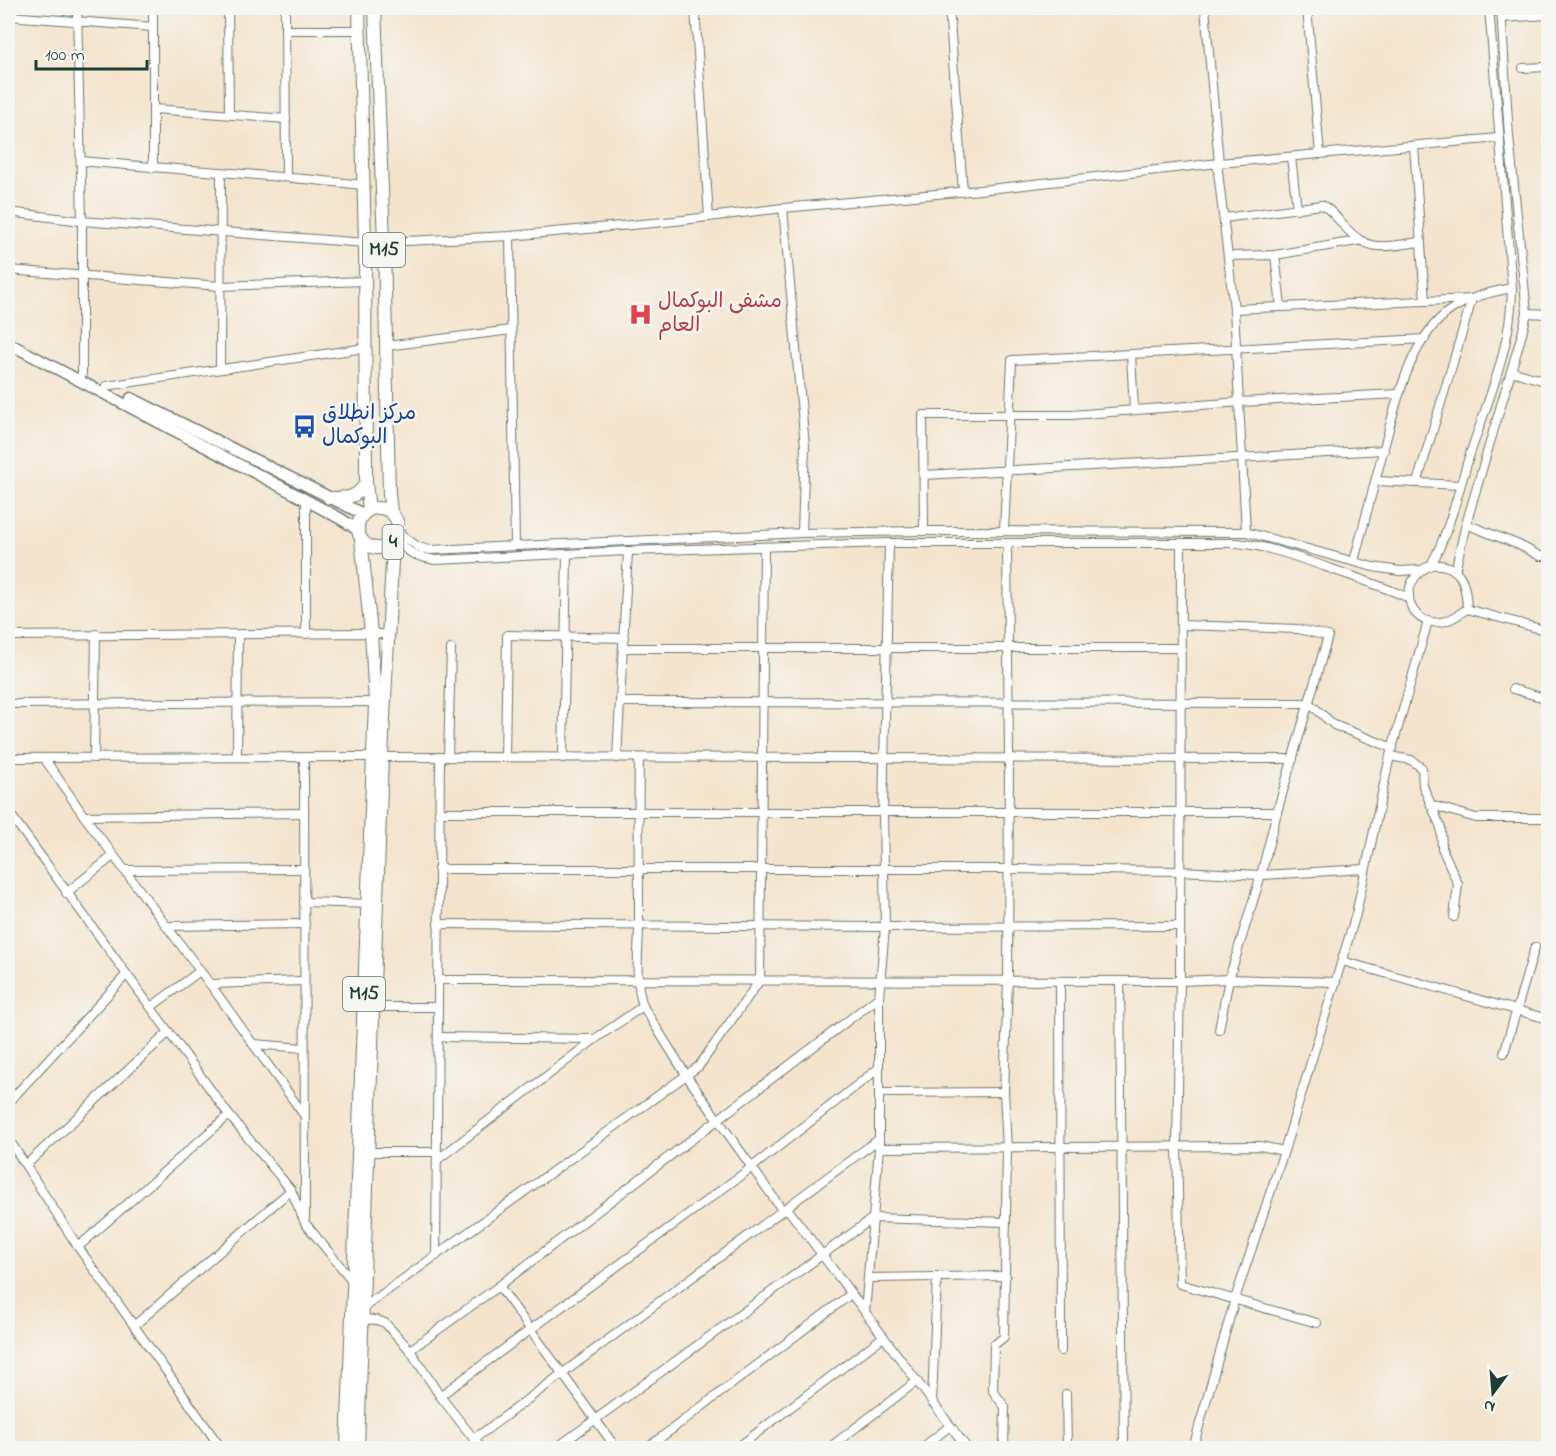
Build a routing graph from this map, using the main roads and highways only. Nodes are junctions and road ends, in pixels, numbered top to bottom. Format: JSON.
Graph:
{"nodes":[{"id":1,"x":359,"y":8,"type":"edge"},
{"id":2,"x":375,"y":8,"type":"edge"},
{"id":3,"x":8,"y":343,"type":"edge"},
{"id":4,"x":86,"y":378,"type":"junction"},
{"id":5,"x":366,"y":483,"type":"junction"},
{"id":6,"x":301,"y":484,"type":"junction"},
{"id":7,"x":295,"y":494,"type":"junction"},
{"id":8,"x":389,"y":494,"type":"joint"},
{"id":9,"x":329,"y":498,"type":"junction"},
{"id":10,"x":366,"y":512,"type":"junction"},
{"id":11,"x":391,"y":512,"type":"junction"},
{"id":12,"x":360,"y":535,"type":"junction"},
{"id":13,"x":396,"y":538,"type":"junction"},
{"id":14,"x":378,"y":757,"type":"junction"},
{"id":15,"x":357,"y":1314,"type":"junction"},
{"id":16,"x":347,"y":1449,"type":"edge"},
{"id":17,"x":358,"y":1449,"type":"edge"}],
"edges":[{"from":1,"to":5,"type":"highway","number":"M15"},
{"from":2,"to":8,"type":"highway","number":"M15"},
{"from":3,"to":4,"type":"main road"},
{"from":4,"to":6,"type":"main road"},
{"from":4,"to":7,"type":"main road"},
{"from":5,"to":9,"type":"highway"},
{"from":5,"to":10,"type":"highway","number":"4"},
{"from":6,"to":7,"type":"main road"},
{"from":6,"to":9,"type":"main road"},
{"from":7,"to":12,"type":"main road"},
{"from":8,"to":11,"type":"highway","number":"4"},
{"from":9,"to":10,"type":"main road"},
{"from":10,"to":11,"type":"highway","number":"4"},
{"from":10,"to":12,"type":"highway","number":"4"},
{"from":11,"to":13,"type":"highway","number":"4"},
{"from":12,"to":13,"type":"highway","number":"4"},
{"from":12,"to":14,"type":"highway","number":"M15"},
{"from":13,"to":14,"type":"highway","number":"M15"},
{"from":14,"to":15,"type":"highway","number":"M15"},
{"from":15,"to":16,"type":"highway","number":"M15"},
{"from":15,"to":17,"type":"highway","number":"M15"}]}
